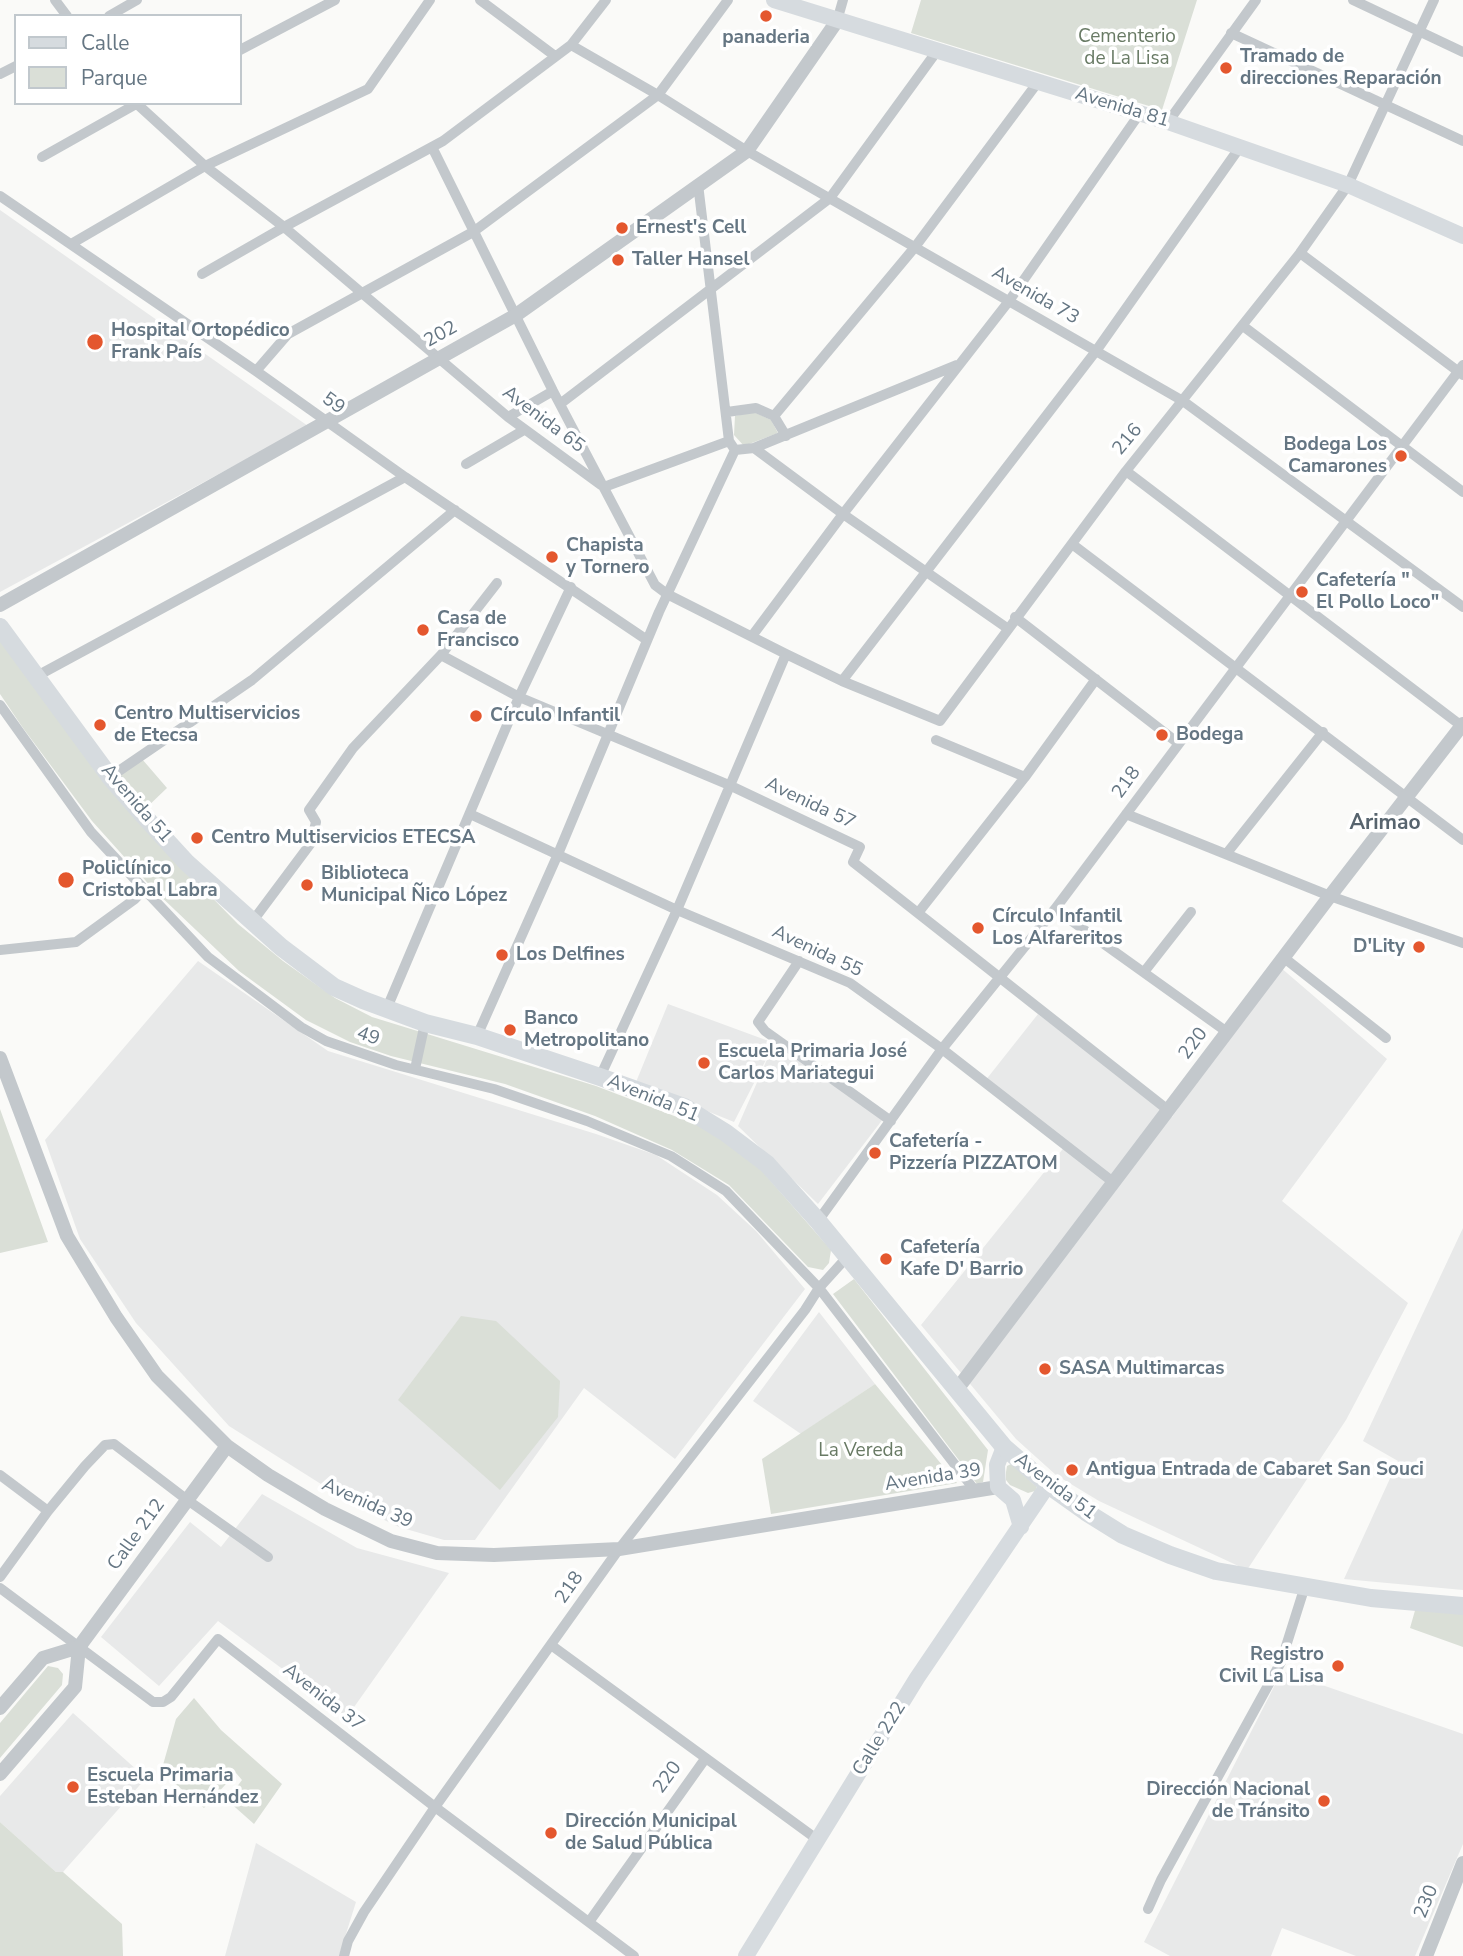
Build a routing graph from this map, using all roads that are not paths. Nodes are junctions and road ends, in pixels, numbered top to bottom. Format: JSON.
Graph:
{"nodes":[{"id":1,"x":136,"y":0,"type":"edge"},
{"id":2,"x":335,"y":0,"type":"edge"},
{"id":3,"x":430,"y":0,"type":"edge"},
{"id":4,"x":480,"y":0,"type":"edge"},
{"id":5,"x":606,"y":0,"type":"edge"},
{"id":6,"x":728,"y":0,"type":"edge"},
{"id":7,"x":774,"y":0,"type":"edge"},
{"id":8,"x":843,"y":0,"type":"edge"},
{"id":9,"x":1255,"y":0,"type":"edge"},
{"id":10,"x":1353,"y":0,"type":"edge"},
{"id":11,"x":1434,"y":0,"type":"edge"},
{"id":12,"x":112,"y":14,"type":"edge"},
{"id":13,"x":837,"y":21,"type":"junction"},
{"id":14,"x":1419,"y":32,"type":"junction"},
{"id":15,"x":1231,"y":33,"type":"junction"},
{"id":16,"x":571,"y":45,"type":"junction"},
{"id":17,"x":242,"y":49,"type":"edge"},
{"id":18,"x":937,"y":51,"type":"junction"},
{"id":19,"x":1463,"y":52,"type":"edge"},
{"id":20,"x":555,"y":56,"type":"junction"},
{"id":21,"x":1038,"y":82,"type":"junction"},
{"id":22,"x":658,"y":95,"type":"junction"},
{"id":23,"x":134,"y":105,"type":"edge"},
{"id":24,"x":139,"y":105,"type":"edge"},
{"id":25,"x":1385,"y":106,"type":"junction"},
{"id":26,"x":1140,"y":113,"type":"junction"},
{"id":27,"x":1168,"y":122,"type":"junction"},
{"id":28,"x":1463,"y":141,"type":"edge"},
{"id":29,"x":432,"y":147,"type":"junction"},
{"id":30,"x":1240,"y":147,"type":"junction"},
{"id":31,"x":747,"y":151,"type":"junction"},
{"id":32,"x":42,"y":158,"type":"dead end"},
{"id":33,"x":205,"y":166,"type":"junction"},
{"id":34,"x":698,"y":184,"type":"junction"},
{"id":35,"x":1348,"y":185,"type":"junction"},
{"id":36,"x":0,"y":196,"type":"edge"},
{"id":37,"x":830,"y":198,"type":"junction"},
{"id":38,"x":284,"y":227,"type":"junction"},
{"id":39,"x":473,"y":232,"type":"junction"},
{"id":40,"x":1463,"y":236,"type":"edge"},
{"id":41,"x":71,"y":244,"type":"junction"},
{"id":42,"x":915,"y":247,"type":"junction"},
{"id":43,"x":1300,"y":253,"type":"junction"},
{"id":44,"x":202,"y":274,"type":"dead end"},
{"id":45,"x":711,"y":290,"type":"junction"},
{"id":46,"x":364,"y":293,"type":"junction"},
{"id":47,"x":1009,"y":301,"type":"junction"},
{"id":48,"x":516,"y":315,"type":"junction"},
{"id":49,"x":1243,"y":326,"type":"junction"},
{"id":50,"x":1096,"y":351,"type":"junction"},
{"id":51,"x":439,"y":358,"type":"junction"},
{"id":52,"x":958,"y":365,"type":"junction"},
{"id":53,"x":256,"y":370,"type":"junction"},
{"id":54,"x":1461,"y":370,"type":"edge"},
{"id":55,"x":553,"y":391,"type":"junction"},
{"id":56,"x":1183,"y":401,"type":"junction"},
{"id":57,"x":561,"y":404,"type":"junction"},
{"id":58,"x":727,"y":412,"type":"junction"},
{"id":59,"x":774,"y":416,"type":"junction"},
{"id":60,"x":508,"y":417,"type":"junction"},
{"id":61,"x":326,"y":421,"type":"junction"},
{"id":62,"x":524,"y":430,"type":"junction"},
{"id":63,"x":786,"y":436,"type":"junction"},
{"id":64,"x":732,"y":446,"type":"junction"},
{"id":65,"x":1402,"y":446,"type":"junction"},
{"id":66,"x":754,"y":449,"type":"junction"},
{"id":67,"x":466,"y":464,"type":"dead end"},
{"id":68,"x":1126,"y":471,"type":"junction"},
{"id":69,"x":405,"y":477,"type":"junction"},
{"id":70,"x":604,"y":487,"type":"junction"},
{"id":71,"x":1463,"y":492,"type":"edge"},
{"id":72,"x":455,"y":510,"type":"junction"},
{"id":73,"x":842,"y":514,"type":"junction"},
{"id":74,"x":1346,"y":520,"type":"junction"},
{"id":75,"x":1072,"y":544,"type":"junction"},
{"id":76,"x":926,"y":571,"type":"junction"},
{"id":77,"x":497,"y":583,"type":"dead end"},
{"id":78,"x":571,"y":587,"type":"junction"},
{"id":79,"x":667,"y":594,"type":"junction"},
{"id":80,"x":1289,"y":595,"type":"junction"},
{"id":81,"x":0,"y":605,"type":"edge"},
{"id":82,"x":1463,"y":607,"type":"edge"},
{"id":83,"x":1015,"y":617,"type":"junction"},
{"id":84,"x":0,"y":627,"type":"edge"},
{"id":85,"x":1007,"y":628,"type":"junction"},
{"id":86,"x":752,"y":636,"type":"junction"},
{"id":87,"x":647,"y":640,"type":"junction"},
{"id":88,"x":786,"y":654,"type":"junction"},
{"id":89,"x":442,"y":655,"type":"junction"},
{"id":90,"x":1237,"y":666,"type":"junction"},
{"id":91,"x":37,"y":676,"type":"junction"},
{"id":92,"x":1096,"y":679,"type":"junction"},
{"id":93,"x":842,"y":681,"type":"junction"},
{"id":94,"x":519,"y":696,"type":"junction"},
{"id":95,"x":0,"y":705,"type":"edge"},
{"id":96,"x":940,"y":720,"type":"joint"},
{"id":97,"x":1462,"y":725,"type":"edge"},
{"id":98,"x":1323,"y":732,"type":"junction"},
{"id":99,"x":607,"y":733,"type":"junction"},
{"id":100,"x":936,"y":740,"type":"dead end"},
{"id":101,"x":1178,"y":743,"type":"junction"},
{"id":102,"x":110,"y":777,"type":"junction"},
{"id":103,"x":1025,"y":777,"type":"junction"},
{"id":104,"x":729,"y":785,"type":"junction"},
{"id":105,"x":1408,"y":797,"type":"junction"},
{"id":106,"x":470,"y":814,"type":"junction"},
{"id":107,"x":1126,"y":814,"type":"junction"},
{"id":108,"x":1463,"y":840,"type":"edge"},
{"id":109,"x":1227,"y":853,"type":"junction"},
{"id":110,"x":558,"y":854,"type":"junction"},
{"id":111,"x":144,"y":890,"type":"junction"},
{"id":112,"x":1330,"y":896,"type":"junction"},
{"id":113,"x":677,"y":909,"type":"junction"},
{"id":114,"x":1055,"y":909,"type":"junction"},
{"id":115,"x":1191,"y":912,"type":"dead end"},
{"id":116,"x":918,"y":913,"type":"junction"},
{"id":117,"x":252,"y":922,"type":"junction"},
{"id":118,"x":1463,"y":943,"type":"edge"},
{"id":119,"x":0,"y":950,"type":"edge"},
{"id":120,"x":1283,"y":957,"type":"junction"},
{"id":121,"x":799,"y":961,"type":"junction"},
{"id":122,"x":1144,"y":972,"type":"junction"},
{"id":123,"x":1001,"y":977,"type":"junction"},
{"id":124,"x":387,"y":1008,"type":"junction"},
{"id":125,"x":425,"y":1023,"type":"junction"},
{"id":126,"x":1227,"y":1031,"type":"junction"},
{"id":127,"x":477,"y":1037,"type":"junction"},
{"id":128,"x":1386,"y":1038,"type":"dead end"},
{"id":129,"x":942,"y":1049,"type":"junction"},
{"id":130,"x":0,"y":1058,"type":"edge"},
{"id":131,"x":415,"y":1069,"type":"junction"},
{"id":132,"x":600,"y":1077,"type":"junction"},
{"id":133,"x":6,"y":1093,"type":"edge"},
{"id":134,"x":1168,"y":1110,"type":"junction"},
{"id":135,"x":891,"y":1121,"type":"junction"},
{"id":136,"x":1114,"y":1182,"type":"junction"},
{"id":137,"x":818,"y":1221,"type":"junction"},
{"id":138,"x":848,"y":1256,"type":"junction"},
{"id":139,"x":819,"y":1288,"type":"junction"},
{"id":140,"x":958,"y":1388,"type":"junction"},
{"id":141,"x":227,"y":1446,"type":"junction"},
{"id":142,"x":1004,"y":1447,"type":"junction"},
{"id":143,"x":0,"y":1475,"type":"edge"},
{"id":144,"x":998,"y":1487,"type":"junction"},
{"id":145,"x":975,"y":1492,"type":"junction"},
{"id":146,"x":1044,"y":1492,"type":"junction"},
{"id":147,"x":186,"y":1499,"type":"junction"},
{"id":148,"x":1013,"y":1500,"type":"junction"},
{"id":149,"x":48,"y":1511,"type":"junction"},
{"id":150,"x":1021,"y":1527,"type":"junction"},
{"id":151,"x":619,"y":1549,"type":"junction"},
{"id":152,"x":268,"y":1556,"type":"dead end"},
{"id":153,"x":0,"y":1577,"type":"edge"},
{"id":154,"x":1305,"y":1586,"type":"junction"},
{"id":155,"x":0,"y":1588,"type":"edge"},
{"id":156,"x":1463,"y":1606,"type":"edge"},
{"id":157,"x":551,"y":1645,"type":"junction"},
{"id":158,"x":79,"y":1647,"type":"junction"},
{"id":159,"x":0,"y":1708,"type":"edge"},
{"id":160,"x":705,"y":1759,"type":"junction"},
{"id":161,"x":0,"y":1774,"type":"edge"},
{"id":162,"x":435,"y":1807,"type":"junction"},
{"id":163,"x":818,"y":1840,"type":"junction"},
{"id":164,"x":1463,"y":1863,"type":"edge"},
{"id":165,"x":1148,"y":1909,"type":"dead end"},
{"id":166,"x":589,"y":1922,"type":"junction"},
{"id":167,"x":344,"y":1956,"type":"edge"},
{"id":168,"x":634,"y":1956,"type":"edge"},
{"id":169,"x":747,"y":1956,"type":"edge"},
{"id":170,"x":1426,"y":1956,"type":"edge"}],
"edges":[{"from":1,"to":12,"type":"street"},
{"from":2,"to":17,"type":"street"},
{"from":3,"to":33,"type":"street"},
{"from":4,"to":20,"type":"street"},
{"from":5,"to":16,"type":"street"},
{"from":6,"to":22,"type":"street"},
{"from":7,"to":13,"type":"main road","name":"Avenida 81"},
{"from":8,"to":13,"type":"street"},
{"from":9,"to":15,"type":"street"},
{"from":10,"to":14,"type":"street"},
{"from":11,"to":14,"type":"street","name":"216"},
{"from":13,"to":18,"type":"main road","name":"Avenida 81"},
{"from":13,"to":31,"type":"street","name":"202"},
{"from":14,"to":19,"type":"street"},
{"from":14,"to":25,"type":"street","name":"216"},
{"from":15,"to":25,"type":"street"},
{"from":15,"to":27,"type":"street"},
{"from":16,"to":20,"type":"street"},
{"from":16,"to":22,"type":"street","name":"Avenida 73"},
{"from":18,"to":21,"type":"main road","name":"Avenida 81"},
{"from":18,"to":37,"type":"street"},
{"from":20,"to":29,"type":"street"},
{"from":21,"to":26,"type":"main road","name":"Avenida 81"},
{"from":21,"to":42,"type":"street"},
{"from":22,"to":31,"type":"street","name":"Avenida 73"},
{"from":22,"to":39,"type":"street"},
{"from":23,"to":32,"type":"street"},
{"from":24,"to":33,"type":"street","name":"Avenida 65"},
{"from":25,"to":28,"type":"street"},
{"from":25,"to":35,"type":"street","name":"216"},
{"from":26,"to":27,"type":"main road","name":"Avenida 81"},
{"from":26,"to":47,"type":"street"},
{"from":27,"to":30,"type":"main road","name":"Avenida 81"},
{"from":29,"to":38,"type":"street"},
{"from":29,"to":39,"type":"street"},
{"from":30,"to":35,"type":"main road","name":"Avenida 81"},
{"from":30,"to":50,"type":"street"},
{"from":31,"to":34,"type":"street","name":"202"},
{"from":31,"to":37,"type":"street","name":"Avenida 73"},
{"from":33,"to":38,"type":"street","name":"Avenida 65"},
{"from":33,"to":41,"type":"street"},
{"from":34,"to":45,"type":"street"},
{"from":34,"to":48,"type":"street","name":"202"},
{"from":35,"to":40,"type":"main road","name":"Avenida 81"},
{"from":35,"to":43,"type":"street","name":"216"},
{"from":36,"to":41,"type":"street","name":"59"},
{"from":37,"to":42,"type":"street","name":"Avenida 73"},
{"from":37,"to":45,"type":"street"},
{"from":38,"to":44,"type":"street"},
{"from":38,"to":46,"type":"street","name":"Avenida 65"},
{"from":39,"to":46,"type":"street"},
{"from":39,"to":48,"type":"street"},
{"from":41,"to":53,"type":"street","name":"59"},
{"from":42,"to":47,"type":"street","name":"Avenida 73"},
{"from":42,"to":59,"type":"street"},
{"from":43,"to":49,"type":"street","name":"216"},
{"from":43,"to":54,"type":"street"},
{"from":45,"to":57,"type":"street"},
{"from":45,"to":58,"type":"street"},
{"from":46,"to":51,"type":"street","name":"Avenida 65"},
{"from":46,"to":53,"type":"street"},
{"from":47,"to":50,"type":"street","name":"Avenida 73"},
{"from":47,"to":52,"type":"street"},
{"from":48,"to":51,"type":"street","name":"202"},
{"from":48,"to":55,"type":"street"},
{"from":49,"to":56,"type":"street","name":"216"},
{"from":49,"to":65,"type":"street"},
{"from":50,"to":56,"type":"street","name":"Avenida 73"},
{"from":50,"to":76,"type":"street"},
{"from":51,"to":60,"type":"street","name":"Avenida 65"},
{"from":51,"to":61,"type":"street","name":"202"},
{"from":52,"to":63,"type":"street"},
{"from":52,"to":73,"type":"street"},
{"from":53,"to":61,"type":"street","name":"59"},
{"from":54,"to":65,"type":"street","name":"218"},
{"from":55,"to":57,"type":"street"},
{"from":55,"to":60,"type":"street"},
{"from":56,"to":68,"type":"street","name":"216"},
{"from":56,"to":74,"type":"street","name":"Avenida 73"},
{"from":57,"to":70,"type":"street"},
{"from":58,"to":59,"type":"street"},
{"from":58,"to":64,"type":"street"},
{"from":59,"to":63,"type":"street"},
{"from":60,"to":62,"type":"street","name":"Avenida 65"},
{"from":61,"to":69,"type":"street","name":"59"},
{"from":61,"to":81,"type":"street","name":"202"},
{"from":62,"to":67,"type":"street"},
{"from":62,"to":70,"type":"street","name":"Avenida 65"},
{"from":63,"to":66,"type":"street"},
{"from":64,"to":66,"type":"street"},
{"from":64,"to":70,"type":"street"},
{"from":64,"to":79,"type":"street"},
{"from":65,"to":71,"type":"street"},
{"from":65,"to":74,"type":"street","name":"218"},
{"from":66,"to":73,"type":"street"},
{"from":68,"to":75,"type":"street","name":"216"},
{"from":68,"to":80,"type":"street"},
{"from":69,"to":72,"type":"street","name":"59"},
{"from":69,"to":91,"type":"street"},
{"from":70,"to":79,"type":"street","name":"Avenida 65"},
{"from":72,"to":78,"type":"street","name":"59"},
{"from":72,"to":102,"type":"street"},
{"from":73,"to":76,"type":"street"},
{"from":73,"to":86,"type":"street"},
{"from":74,"to":80,"type":"street","name":"218"},
{"from":74,"to":82,"type":"street","name":"Avenida 73"},
{"from":75,"to":83,"type":"street","name":"216"},
{"from":75,"to":90,"type":"street"},
{"from":76,"to":85,"type":"street"},
{"from":76,"to":93,"type":"street"},
{"from":77,"to":89,"type":"street"},
{"from":78,"to":87,"type":"street","name":"59"},
{"from":78,"to":94,"type":"street"},
{"from":79,"to":86,"type":"street","name":"Avenida 65"},
{"from":79,"to":87,"type":"street"},
{"from":80,"to":90,"type":"street","name":"218"},
{"from":80,"to":97,"type":"street"},
{"from":83,"to":85,"type":"street","name":"216"},
{"from":83,"to":92,"type":"street"},
{"from":84,"to":91,"type":"main road","name":"Avenida 51"},
{"from":85,"to":96,"type":"street","name":"216"},
{"from":86,"to":88,"type":"street","name":"Avenida 65"},
{"from":87,"to":99,"type":"street"},
{"from":88,"to":93,"type":"street","name":"Avenida 65"},
{"from":88,"to":104,"type":"street"},
{"from":89,"to":94,"type":"street","name":"Avenida 57"},
{"from":89,"to":117,"type":"street"},
{"from":90,"to":98,"type":"street"},
{"from":90,"to":101,"type":"street","name":"218"},
{"from":91,"to":102,"type":"main road","name":"Avenida 51"},
{"from":92,"to":101,"type":"street"},
{"from":92,"to":103,"type":"street"},
{"from":93,"to":96,"type":"street","name":"Avenida 65"},
{"from":94,"to":99,"type":"street","name":"Avenida 57"},
{"from":94,"to":106,"type":"street"},
{"from":95,"to":111,"type":"street","name":"49"},
{"from":97,"to":105,"type":"street","name":"220"},
{"from":98,"to":105,"type":"street"},
{"from":98,"to":109,"type":"street"},
{"from":99,"to":104,"type":"street","name":"Avenida 57"},
{"from":99,"to":110,"type":"street"},
{"from":100,"to":103,"type":"street"},
{"from":101,"to":107,"type":"street","name":"218"},
{"from":102,"to":117,"type":"main road","name":"Avenida 51"},
{"from":103,"to":116,"type":"street"},
{"from":104,"to":113,"type":"street"},
{"from":104,"to":116,"type":"street","name":"Avenida 57"},
{"from":105,"to":108,"type":"street"},
{"from":105,"to":112,"type":"street","name":"220"},
{"from":106,"to":110,"type":"street","name":"Avenida 55"},
{"from":106,"to":124,"type":"street"},
{"from":107,"to":109,"type":"street"},
{"from":107,"to":114,"type":"street","name":"218"},
{"from":109,"to":112,"type":"street"},
{"from":110,"to":113,"type":"street","name":"Avenida 55"},
{"from":110,"to":127,"type":"street"},
{"from":111,"to":119,"type":"street"},
{"from":111,"to":131,"type":"street","name":"49"},
{"from":112,"to":118,"type":"street"},
{"from":112,"to":120,"type":"street","name":"220"},
{"from":113,"to":121,"type":"street","name":"Avenida 55"},
{"from":113,"to":132,"type":"street"},
{"from":114,"to":122,"type":"street"},
{"from":114,"to":123,"type":"street","name":"218"},
{"from":115,"to":122,"type":"street"},
{"from":116,"to":123,"type":"street","name":"Avenida 57"},
{"from":117,"to":124,"type":"main road","name":"Avenida 51"},
{"from":120,"to":126,"type":"street","name":"220"},
{"from":120,"to":128,"type":"street"},
{"from":121,"to":129,"type":"street","name":"Avenida 55"},
{"from":121,"to":135,"type":"street"},
{"from":122,"to":126,"type":"street"},
{"from":123,"to":129,"type":"street","name":"218"},
{"from":123,"to":134,"type":"street","name":"Avenida 57"},
{"from":124,"to":125,"type":"main road","name":"Avenida 51"},
{"from":125,"to":127,"type":"main road","name":"Avenida 51"},
{"from":125,"to":131,"type":"street"},
{"from":126,"to":134,"type":"street","name":"220"},
{"from":127,"to":132,"type":"main road","name":"Avenida 51"},
{"from":129,"to":135,"type":"street","name":"218"},
{"from":129,"to":136,"type":"street","name":"Avenida 55"},
{"from":130,"to":133,"type":"street","name":"Avenida 39"},
{"from":131,"to":139,"type":"street","name":"49"},
{"from":132,"to":137,"type":"main road","name":"Avenida 51"},
{"from":133,"to":141,"type":"street","name":"Avenida 39"},
{"from":134,"to":136,"type":"street","name":"220"},
{"from":135,"to":137,"type":"street","name":"218"},
{"from":136,"to":140,"type":"street","name":"220"},
{"from":137,"to":138,"type":"main road","name":"Avenida 51"},
{"from":138,"to":139,"type":"street","name":"218"},
{"from":138,"to":140,"type":"main road","name":"Avenida 51"},
{"from":139,"to":145,"type":"street","name":"49"},
{"from":139,"to":151,"type":"street","name":"218"},
{"from":140,"to":142,"type":"main road","name":"Avenida 51"},
{"from":141,"to":147,"type":"street","name":"Calle 212"},
{"from":141,"to":151,"type":"street","name":"Avenida 39"},
{"from":142,"to":144,"type":"main road"},
{"from":142,"to":146,"type":"main road","name":"Avenida 51"},
{"from":143,"to":149,"type":"street"},
{"from":144,"to":145,"type":"street","name":"Avenida 39"},
{"from":144,"to":148,"type":"main road"},
{"from":145,"to":151,"type":"street","name":"Avenida 39"},
{"from":146,"to":148,"type":"main road"},
{"from":146,"to":150,"type":"main road","name":"Calle 222"},
{"from":146,"to":154,"type":"main road","name":"Avenida 51"},
{"from":147,"to":149,"type":"street"},
{"from":147,"to":152,"type":"street"},
{"from":147,"to":158,"type":"street","name":"Calle 212"},
{"from":148,"to":150,"type":"main road"},
{"from":149,"to":153,"type":"street"},
{"from":150,"to":163,"type":"main road","name":"Calle 222"},
{"from":151,"to":157,"type":"street","name":"218"},
{"from":154,"to":156,"type":"main road","name":"Avenida 51"},
{"from":154,"to":165,"type":"street"},
{"from":155,"to":158,"type":"street","name":"Avenida 37"},
{"from":157,"to":160,"type":"street"},
{"from":157,"to":162,"type":"street","name":"218"},
{"from":158,"to":159,"type":"street"},
{"from":158,"to":161,"type":"street"},
{"from":158,"to":162,"type":"street","name":"Avenida 37"},
{"from":160,"to":163,"type":"street"},
{"from":160,"to":166,"type":"street","name":"220"},
{"from":162,"to":166,"type":"street","name":"Avenida 37"},
{"from":162,"to":167,"type":"street","name":"218"},
{"from":163,"to":169,"type":"main road","name":"Calle 222"},
{"from":164,"to":170,"type":"street","name":"230"},
{"from":166,"to":168,"type":"street","name":"Avenida 37"}]}
